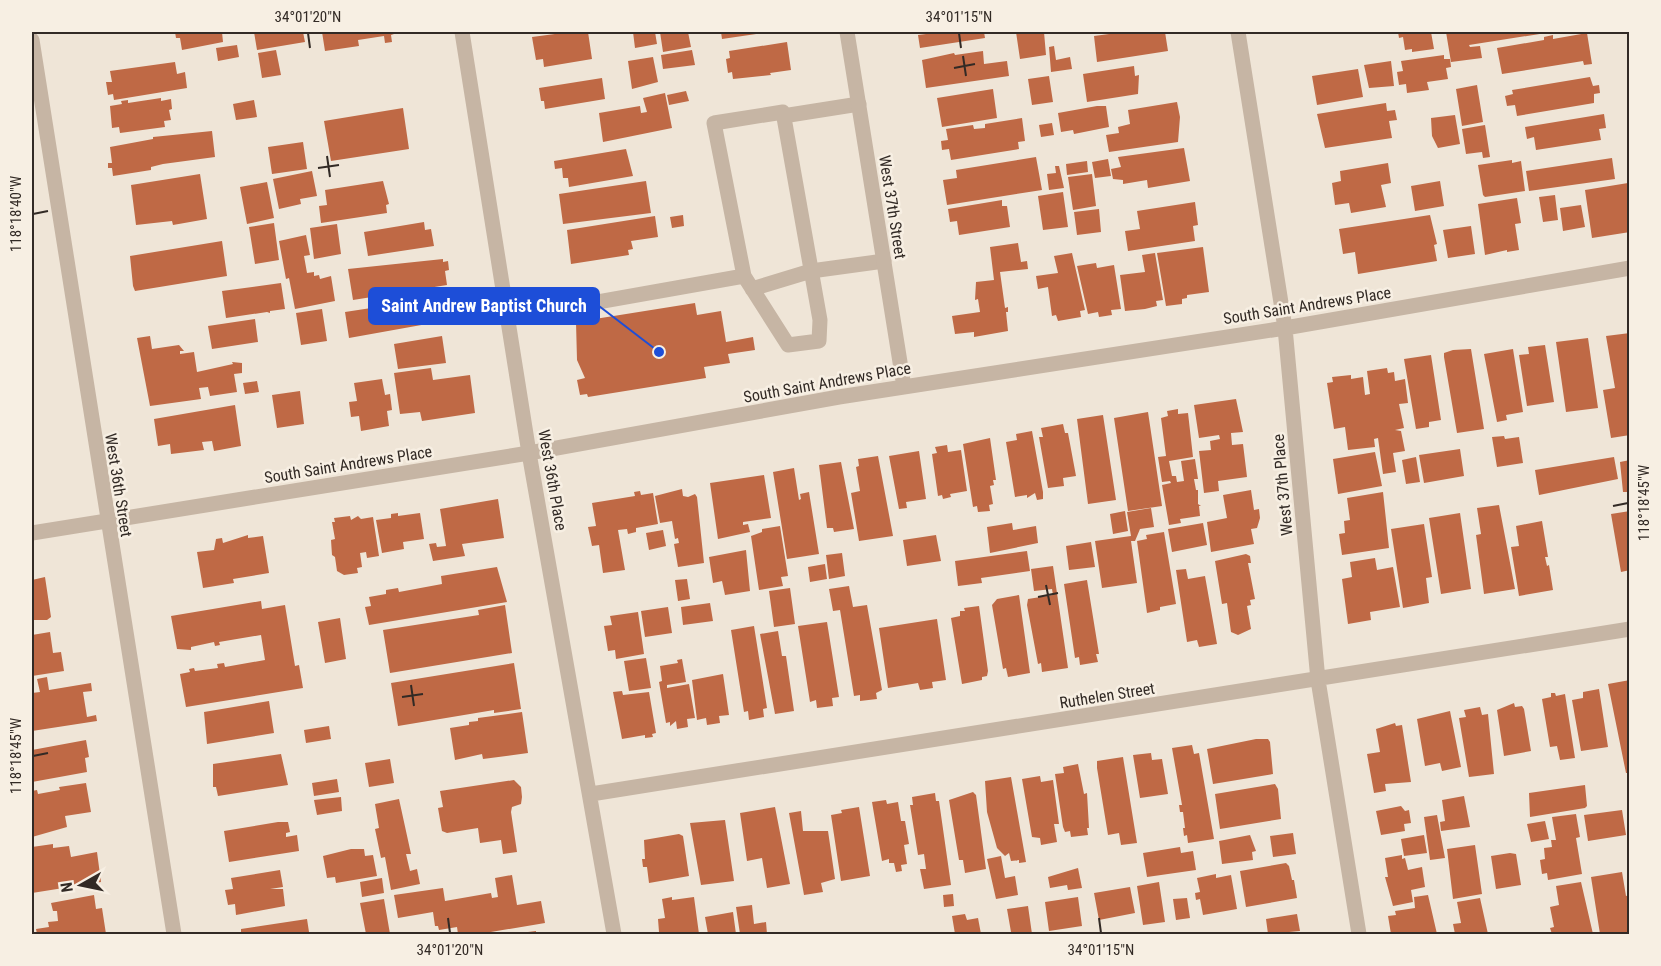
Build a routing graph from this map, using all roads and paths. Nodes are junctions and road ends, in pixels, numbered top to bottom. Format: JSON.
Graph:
{"nodes":[{"id":1,"x":462,"y":32,"type":"edge"},
{"id":2,"x":847,"y":32,"type":"edge"},
{"id":3,"x":1238,"y":32,"type":"edge"},
{"id":4,"x":32,"y":40,"type":"edge"},
{"id":5,"x":859,"y":104,"type":"junction"},
{"id":6,"x":783,"y":116,"type":"junction"},
{"id":7,"x":884,"y":261,"type":"junction"},
{"id":8,"x":1629,"y":268,"type":"edge"},
{"id":9,"x":811,"y":271,"type":"junction"},
{"id":10,"x":748,"y":283,"type":"junction"},
{"id":11,"x":507,"y":318,"type":"junction"},
{"id":12,"x":1285,"y":328,"type":"junction"},
{"id":13,"x":904,"y":387,"type":"junction"},
{"id":14,"x":529,"y":453,"type":"junction"},
{"id":15,"x":107,"y":522,"type":"junction"},
{"id":16,"x":32,"y":533,"type":"edge"},
{"id":17,"x":1629,"y":629,"type":"edge"},
{"id":18,"x":1318,"y":680,"type":"junction"},
{"id":19,"x":591,"y":794,"type":"junction"},
{"id":20,"x":174,"y":934,"type":"edge"},
{"id":21,"x":614,"y":934,"type":"edge"},
{"id":22,"x":1359,"y":934,"type":"edge"}],
"edges":[{"from":1,"to":11,"type":"street","name":"West 36th Place"},
{"from":2,"to":5,"type":"street","name":"West 37th Street"},
{"from":3,"to":12,"type":"street","name":"West 37th Place"},
{"from":4,"to":15,"type":"street","name":"West 36th Street"},
{"from":5,"to":6,"type":"street"},
{"from":5,"to":7,"type":"street","name":"West 37th Street"},
{"from":6,"to":9,"type":"street"},
{"from":6,"to":10,"type":"street"},
{"from":7,"to":9,"type":"street"},
{"from":7,"to":13,"type":"street","name":"West 37th Street"},
{"from":8,"to":12,"type":"street","name":"South Saint Andrews Place"},
{"from":9,"to":10,"type":"street"},
{"from":9,"to":10,"type":"street"},
{"from":10,"to":11,"type":"street"},
{"from":11,"to":14,"type":"street","name":"West 36th Place"},
{"from":12,"to":13,"type":"street","name":"South Saint Andrews Place"},
{"from":12,"to":18,"type":"street","name":"West 37th Place"},
{"from":13,"to":14,"type":"street","name":"South Saint Andrews Place"},
{"from":14,"to":15,"type":"street","name":"South Saint Andrews Place"},
{"from":14,"to":19,"type":"street","name":"West 36th Place"},
{"from":15,"to":16,"type":"street","name":"South Saint Andrews Place"},
{"from":15,"to":20,"type":"street","name":"West 36th Street"},
{"from":17,"to":18,"type":"street","name":"Ruthelen Street"},
{"from":18,"to":19,"type":"street","name":"Ruthelen Street"},
{"from":18,"to":22,"type":"street","name":"West 37th Place"},
{"from":19,"to":21,"type":"street","name":"West 36th Place"}]}
